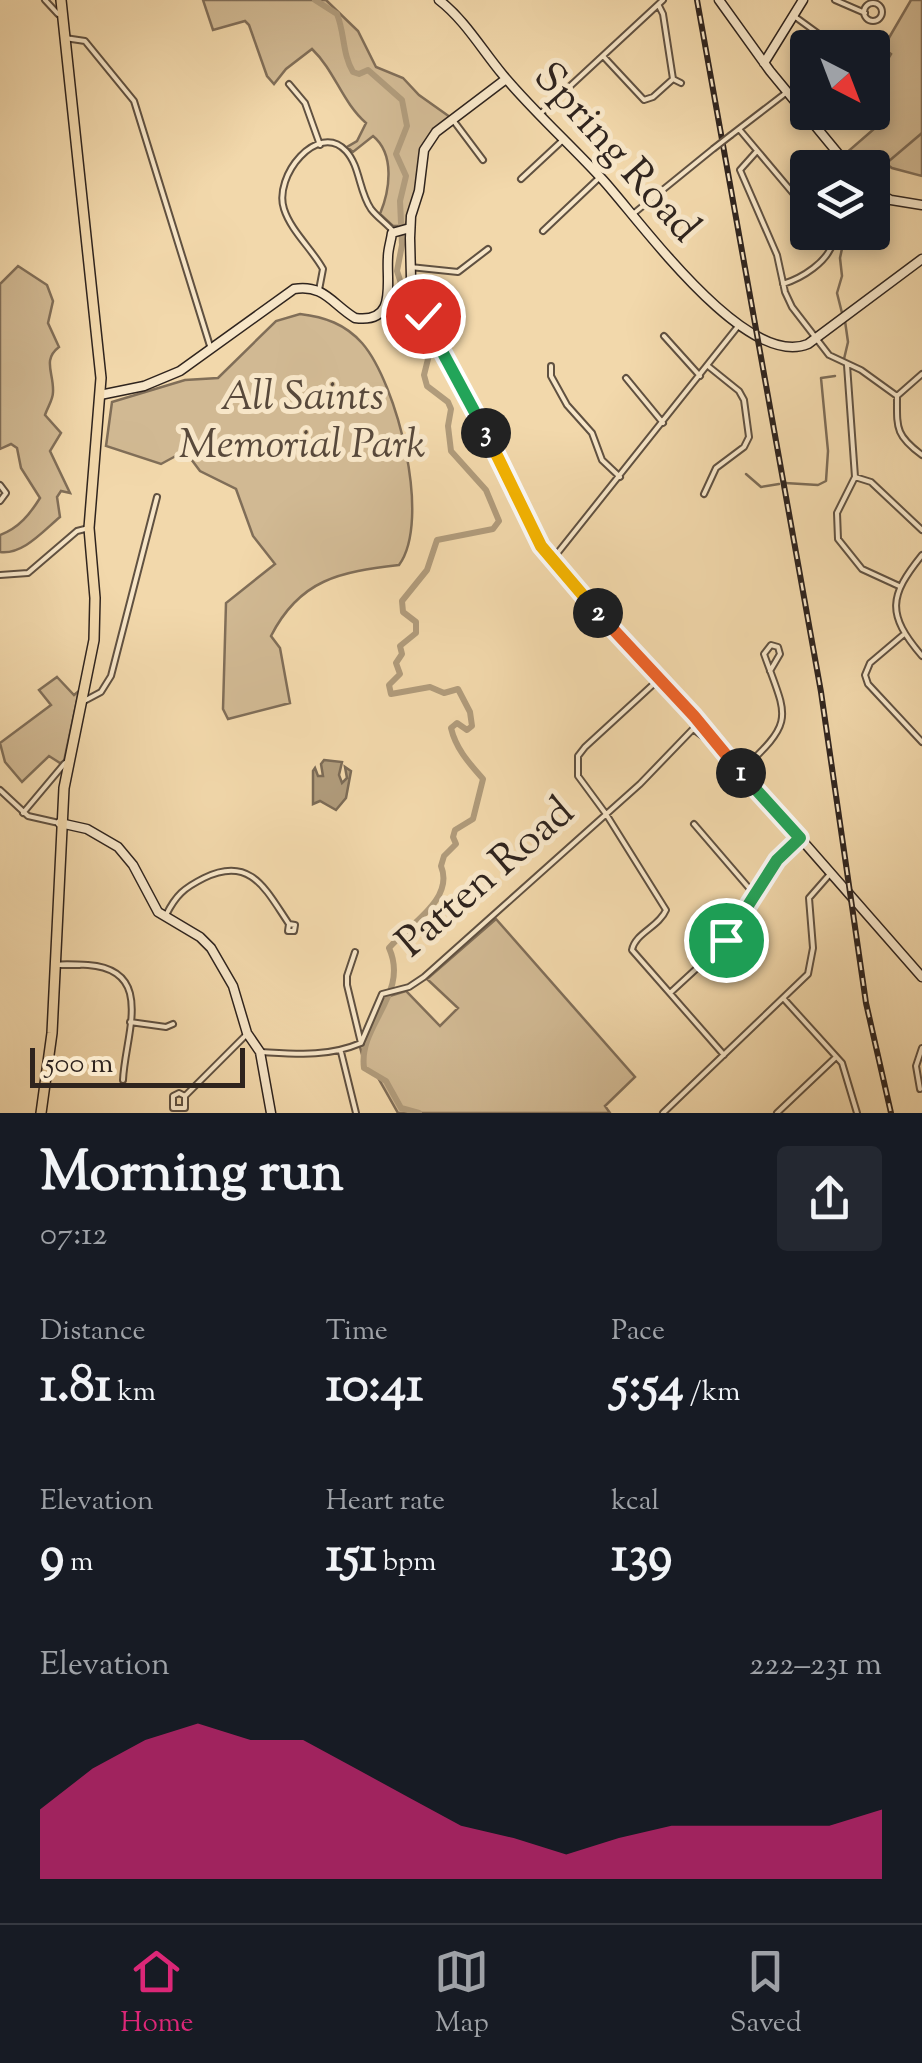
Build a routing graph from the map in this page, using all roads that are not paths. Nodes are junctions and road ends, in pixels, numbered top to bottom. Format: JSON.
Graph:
{"nodes":[{"id":1,"x":44,"y":0,"type":"edge"},
{"id":2,"x":61,"y":0,"type":"edge"},
{"id":3,"x":439,"y":0,"type":"edge"},
{"id":4,"x":662,"y":0,"type":"edge"},
{"id":5,"x":721,"y":0,"type":"edge"},
{"id":6,"x":803,"y":0,"type":"edge"},
{"id":7,"x":835,"y":0,"type":"edge"},
{"id":8,"x":659,"y":6,"type":"junction"},
{"id":9,"x":864,"y":13,"type":"dead end"},
{"id":10,"x":63,"y":15,"type":"junction"},
{"id":11,"x":794,"y":16,"type":"junction"},
{"id":12,"x":813,"y":30,"type":"edge"},
{"id":13,"x":65,"y":38,"type":"junction"},
{"id":14,"x":603,"y":56,"type":"junction"},
{"id":15,"x":764,"y":63,"type":"junction"},
{"id":16,"x":506,"y":79,"type":"junction"},
{"id":17,"x":673,"y":79,"type":"junction"},
{"id":18,"x":681,"y":83,"type":"dead end"},
{"id":19,"x":289,"y":84,"type":"dead end"},
{"id":20,"x":787,"y":92,"type":"junction"},
{"id":21,"x":540,"y":114,"type":"junction"},
{"id":22,"x":453,"y":119,"type":"junction"},
{"id":23,"x":739,"y":129,"type":"junction"},
{"id":24,"x":564,"y":139,"type":"junction"},
{"id":25,"x":320,"y":145,"type":"junction"},
{"id":26,"x":835,"y":150,"type":"edge"},
{"id":27,"x":758,"y":151,"type":"junction"},
{"id":28,"x":483,"y":160,"type":"dead end"},
{"id":29,"x":600,"y":177,"type":"junction"},
{"id":30,"x":521,"y":179,"type":"dead end"},
{"id":31,"x":790,"y":189,"type":"edge"},
{"id":32,"x":890,"y":199,"type":"edge"},
{"id":33,"x":922,"y":205,"type":"edge"},
{"id":34,"x":634,"y":214,"type":"junction"},
{"id":35,"x":402,"y":229,"type":"junction"},
{"id":36,"x":543,"y":231,"type":"dead end"},
{"id":37,"x":488,"y":250,"type":"dead end"},
{"id":38,"x":829,"y":250,"type":"edge"},
{"id":39,"x":922,"y":260,"type":"edge"},
{"id":40,"x":410,"y":267,"type":"junction"},
{"id":41,"x":783,"y":284,"type":"junction"},
{"id":42,"x":319,"y":290,"type":"junction"},
{"id":43,"x":740,"y":325,"type":"junction"},
{"id":44,"x":664,"y":336,"type":"dead end"},
{"id":45,"x":816,"y":338,"type":"junction"},
{"id":46,"x":212,"y":350,"type":"junction"},
{"id":47,"x":847,"y":365,"type":"junction"},
{"id":48,"x":551,"y":366,"type":"dead end"},
{"id":49,"x":708,"y":366,"type":"junction"},
{"id":50,"x":922,"y":374,"type":"edge"},
{"id":51,"x":700,"y":376,"type":"junction"},
{"id":52,"x":626,"y":378,"type":"dead end"},
{"id":53,"x":100,"y":395,"type":"junction"},
{"id":54,"x":897,"y":396,"type":"junction"},
{"id":55,"x":663,"y":423,"type":"junction"},
{"id":56,"x":922,"y":455,"type":"edge"},
{"id":57,"x":855,"y":477,"type":"junction"},
{"id":58,"x":620,"y":478,"type":"junction"},
{"id":59,"x":0,"y":485,"type":"edge"},
{"id":60,"x":704,"y":494,"type":"dead end"},
{"id":61,"x":157,"y":497,"type":"dead end"},
{"id":62,"x":0,"y":500,"type":"edge"},
{"id":63,"x":88,"y":528,"type":"junction"},
{"id":64,"x":922,"y":530,"type":"edge"},
{"id":65,"x":921,"y":560,"type":"edge"},
{"id":66,"x":551,"y":561,"type":"junction"},
{"id":67,"x":0,"y":575,"type":"edge"},
{"id":68,"x":899,"y":586,"type":"junction"},
{"id":69,"x":904,"y":635,"type":"junction"},
{"id":70,"x":922,"y":656,"type":"edge"},
{"id":71,"x":770,"y":671,"type":"junction"},
{"id":72,"x":658,"y":680,"type":"junction"},
{"id":73,"x":81,"y":700,"type":"junction"},
{"id":74,"x":683,"y":706,"type":"junction"},
{"id":75,"x":694,"y":729,"type":"junction"},
{"id":76,"x":922,"y":742,"type":"edge"},
{"id":77,"x":719,"y":748,"type":"junction"},
{"id":78,"x":67,"y":763,"type":"junction"},
{"id":79,"x":740,"y":772,"type":"junction"},
{"id":80,"x":0,"y":790,"type":"edge"},
{"id":81,"x":23,"y":813,"type":"junction"},
{"id":82,"x":606,"y":814,"type":"junction"},
{"id":83,"x":60,"y":823,"type":"junction"},
{"id":84,"x":694,"y":824,"type":"dead end"},
{"id":85,"x":800,"y":838,"type":"junction"},
{"id":86,"x":830,"y":874,"type":"junction"},
{"id":87,"x":754,"y":895,"type":"junction"},
{"id":88,"x":164,"y":918,"type":"junction"},
{"id":89,"x":289,"y":924,"type":"dead end"},
{"id":90,"x":355,"y":952,"type":"dead end"},
{"id":91,"x":56,"y":965,"type":"junction"},
{"id":92,"x":922,"y":977,"type":"edge"},
{"id":93,"x":670,"y":993,"type":"junction"},
{"id":94,"x":784,"y":999,"type":"junction"},
{"id":95,"x":130,"y":1022,"type":"junction"},
{"id":96,"x":173,"y":1024,"type":"dead end"},
{"id":97,"x":247,"y":1034,"type":"junction"},
{"id":98,"x":360,"y":1043,"type":"junction"},
{"id":99,"x":922,"y":1048,"type":"edge"},
{"id":100,"x":260,"y":1052,"type":"junction"},
{"id":101,"x":341,"y":1052,"type":"junction"},
{"id":102,"x":724,"y":1055,"type":"junction"},
{"id":103,"x":836,"y":1056,"type":"junction"},
{"id":104,"x":122,"y":1080,"type":"dead end"},
{"id":105,"x":920,"y":1089,"type":"edge"},
{"id":106,"x":185,"y":1096,"type":"dead end"},
{"id":107,"x":41,"y":1113,"type":"edge"},
{"id":108,"x":271,"y":1113,"type":"edge"},
{"id":109,"x":356,"y":1113,"type":"edge"},
{"id":110,"x":664,"y":1113,"type":"edge"},
{"id":111,"x":777,"y":1113,"type":"edge"},
{"id":112,"x":857,"y":1113,"type":"edge"}],
"edges":[{"from":1,"to":10,"type":"street"},
{"from":2,"to":10,"type":"main road"},
{"from":3,"to":16,"type":"street","name":"Spring Road"},
{"from":4,"to":8,"type":"street"},
{"from":5,"to":15,"type":"street"},
{"from":6,"to":11,"type":"street"},
{"from":7,"to":9,"type":"street"},
{"from":8,"to":14,"type":"street"},
{"from":8,"to":17,"type":"street"},
{"from":10,"to":13,"type":"main road"},
{"from":11,"to":12,"type":"street"},
{"from":11,"to":15,"type":"street"},
{"from":13,"to":46,"type":"street"},
{"from":13,"to":53,"type":"main road"},
{"from":14,"to":17,"type":"street"},
{"from":14,"to":21,"type":"street"},
{"from":15,"to":20,"type":"street"},
{"from":16,"to":21,"type":"street","name":"Spring Road"},
{"from":16,"to":22,"type":"street"},
{"from":17,"to":18,"type":"street"},
{"from":19,"to":25,"type":"street"},
{"from":20,"to":23,"type":"street"},
{"from":20,"to":26,"type":"street"},
{"from":21,"to":24,"type":"street","name":"Spring Road"},
{"from":22,"to":28,"type":"street"},
{"from":22,"to":35,"type":"street"},
{"from":23,"to":27,"type":"street"},
{"from":23,"to":34,"type":"street","bridge":true},
{"from":24,"to":29,"type":"street","name":"Spring Road"},
{"from":24,"to":30,"type":"street"},
{"from":25,"to":35,"type":"street"},
{"from":25,"to":42,"type":"street"},
{"from":27,"to":31,"type":"street"},
{"from":27,"to":41,"type":"street"},
{"from":29,"to":34,"type":"street","name":"Spring Road"},
{"from":29,"to":36,"type":"street"},
{"from":32,"to":33,"type":"street"},
{"from":34,"to":43,"type":"street","name":"Spring Road"},
{"from":35,"to":40,"type":"street"},
{"from":35,"to":42,"type":"street"},
{"from":37,"to":40,"type":"street"},
{"from":38,"to":41,"type":"street"},
{"from":39,"to":45,"type":"street"},
{"from":40,"to":66,"type":"street"},
{"from":41,"to":45,"type":"street"},
{"from":42,"to":46,"type":"street"},
{"from":43,"to":45,"type":"street","name":"Spring Road"},
{"from":43,"to":49,"type":"street"},
{"from":44,"to":51,"type":"street"},
{"from":45,"to":47,"type":"street"},
{"from":46,"to":53,"type":"street"},
{"from":47,"to":54,"type":"street"},
{"from":47,"to":57,"type":"street"},
{"from":48,"to":58,"type":"street"},
{"from":49,"to":51,"type":"street"},
{"from":49,"to":60,"type":"street"},
{"from":50,"to":54,"type":"street"},
{"from":51,"to":55,"type":"street"},
{"from":52,"to":55,"type":"street"},
{"from":53,"to":63,"type":"main road"},
{"from":54,"to":56,"type":"street"},
{"from":55,"to":58,"type":"street"},
{"from":57,"to":64,"type":"street"},
{"from":57,"to":68,"type":"street"},
{"from":58,"to":66,"type":"street"},
{"from":59,"to":62,"type":"street"},
{"from":61,"to":73,"type":"street"},
{"from":63,"to":67,"type":"street"},
{"from":63,"to":73,"type":"main road"},
{"from":65,"to":68,"type":"street"},
{"from":66,"to":72,"type":"street"},
{"from":68,"to":69,"type":"street"},
{"from":69,"to":70,"type":"street"},
{"from":69,"to":76,"type":"street"},
{"from":71,"to":71,"type":"street"},
{"from":71,"to":79,"type":"street"},
{"from":72,"to":74,"type":"street"},
{"from":72,"to":82,"type":"street"},
{"from":73,"to":78,"type":"main road"},
{"from":74,"to":75,"type":"street"},
{"from":74,"to":77,"type":"street"},
{"from":75,"to":77,"type":"street"},
{"from":75,"to":82,"type":"street","name":"Patten Road"},
{"from":77,"to":79,"type":"street"},
{"from":78,"to":81,"type":"street"},
{"from":78,"to":83,"type":"main road"},
{"from":79,"to":85,"type":"street"},
{"from":80,"to":81,"type":"street"},
{"from":81,"to":83,"type":"street"},
{"from":82,"to":93,"type":"street"},
{"from":82,"to":98,"type":"street","name":"Patten Road"},
{"from":83,"to":88,"type":"street"},
{"from":83,"to":91,"type":"main road"},
{"from":84,"to":87,"type":"street"},
{"from":85,"to":86,"type":"street"},
{"from":85,"to":87,"type":"street"},
{"from":86,"to":92,"type":"street"},
{"from":86,"to":94,"type":"street"},
{"from":87,"to":93,"type":"street"},
{"from":88,"to":89,"type":"street"},
{"from":88,"to":97,"type":"street"},
{"from":90,"to":98,"type":"street"},
{"from":91,"to":95,"type":"street"},
{"from":91,"to":107,"type":"main road"},
{"from":93,"to":102,"type":"street"},
{"from":94,"to":102,"type":"street"},
{"from":94,"to":103,"type":"street"},
{"from":95,"to":96,"type":"street"},
{"from":95,"to":104,"type":"street"},
{"from":97,"to":100,"type":"street"},
{"from":97,"to":106,"type":"street"},
{"from":98,"to":101,"type":"street"},
{"from":99,"to":105,"type":"street"},
{"from":100,"to":101,"type":"street"},
{"from":100,"to":108,"type":"street"},
{"from":101,"to":109,"type":"street"},
{"from":102,"to":110,"type":"street"},
{"from":103,"to":111,"type":"street"},
{"from":103,"to":112,"type":"street"}]}
